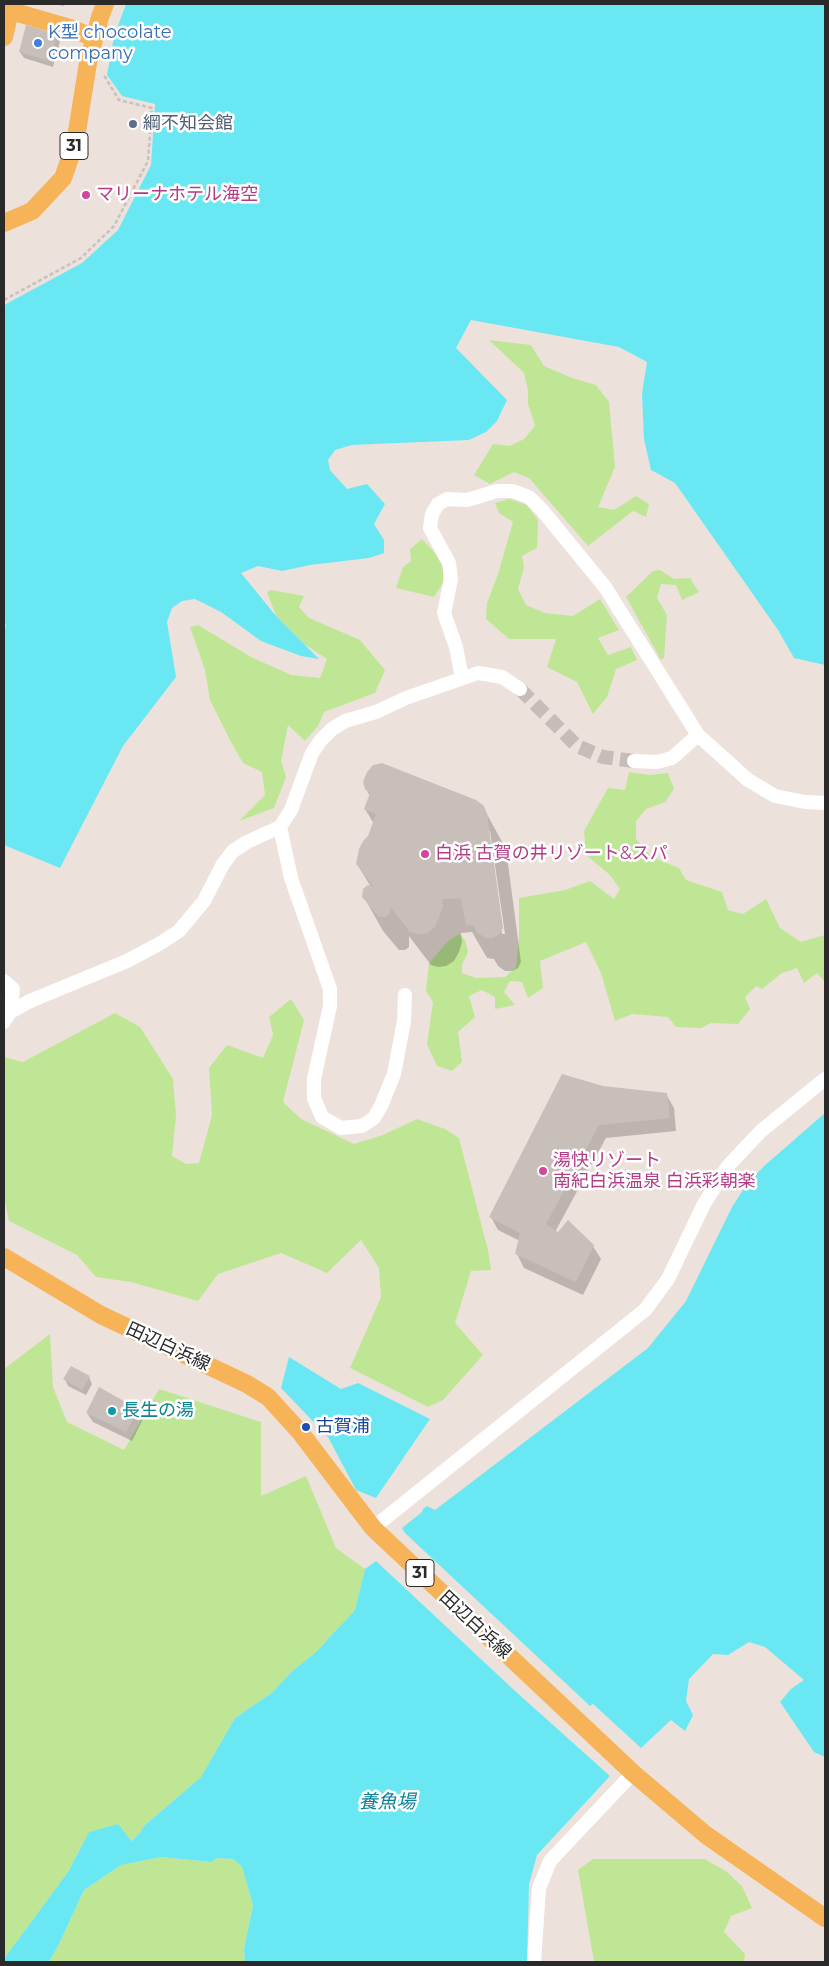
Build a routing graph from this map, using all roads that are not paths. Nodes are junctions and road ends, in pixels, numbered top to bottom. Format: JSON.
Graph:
{"nodes":[{"id":1,"x":105,"y":4,"type":"edge"},
{"id":2,"x":7,"y":10,"type":"edge"},
{"id":3,"x":4,"y":37,"type":"edge"},
{"id":4,"x":94,"y":38,"type":"junction"},
{"id":5,"x":4,"y":223,"type":"edge"},
{"id":6,"x":462,"y":678,"type":"junction"},
{"id":7,"x":520,"y":689,"type":"tunnel mouth"},
{"id":8,"x":698,"y":735,"type":"junction"},
{"id":9,"x":634,"y":761,"type":"tunnel mouth"},
{"id":10,"x":825,"y":802,"type":"edge"},
{"id":11,"x":280,"y":827,"type":"junction"},
{"id":12,"x":4,"y":981,"type":"edge"},
{"id":13,"x":405,"y":995,"type":"dead end"},
{"id":14,"x":7,"y":1017,"type":"edge"},
{"id":15,"x":825,"y":1078,"type":"edge"},
{"id":16,"x":4,"y":1257,"type":"edge"},
{"id":17,"x":373,"y":1528,"type":"junction"},
{"id":18,"x":633,"y":1772,"type":"junction"},
{"id":19,"x":825,"y":1918,"type":"edge"},
{"id":20,"x":534,"y":1962,"type":"edge"}],
"edges":[{"from":1,"to":4,"type":"main road"},
{"from":2,"to":3,"type":"main road"},
{"from":2,"to":4,"type":"main road"},
{"from":4,"to":5,"type":"main road","number":"31"},
{"from":6,"to":7,"type":"street"},
{"from":6,"to":8,"type":"street"},
{"from":6,"to":11,"type":"street"},
{"from":8,"to":9,"type":"street"},
{"from":8,"to":10,"type":"street"},
{"from":11,"to":13,"type":"street"},
{"from":11,"to":14,"type":"street"},
{"from":12,"to":14,"type":"street"},
{"from":15,"to":17,"type":"street"},
{"from":16,"to":17,"type":"main road","name":"田辺白浜線","number":"31"},
{"from":17,"to":18,"type":"main road","name":"田辺白浜線","number":"31"},
{"from":18,"to":19,"type":"main road","name":"田辺白浜線","number":"31"},
{"from":18,"to":20,"type":"street"}]}
